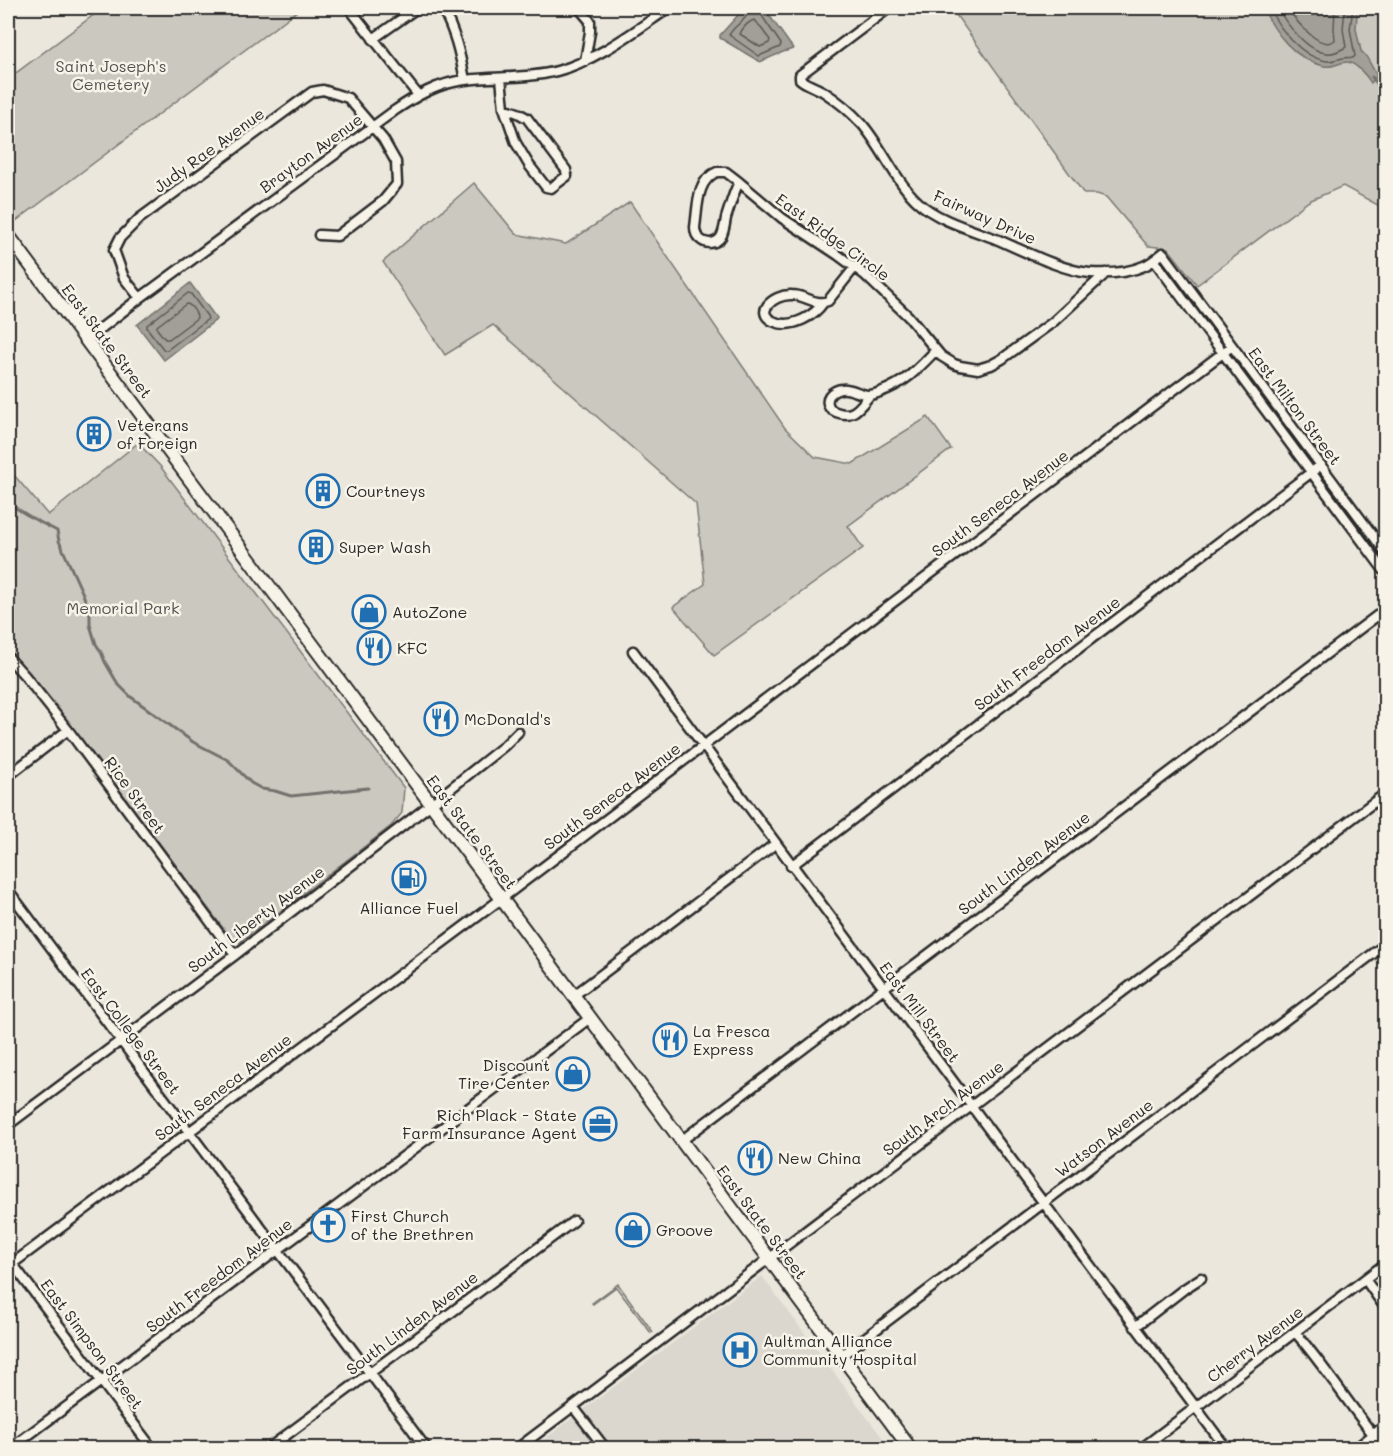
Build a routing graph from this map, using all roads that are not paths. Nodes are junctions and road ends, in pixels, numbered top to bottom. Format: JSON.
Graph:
{"nodes":[{"id":1,"x":349,"y":8,"type":"edge"},
{"id":2,"x":417,"y":8,"type":"edge"},
{"id":3,"x":442,"y":8,"type":"edge"},
{"id":4,"x":579,"y":8,"type":"edge"},
{"id":5,"x":669,"y":8,"type":"edge"},
{"id":6,"x":889,"y":8,"type":"edge"},
{"id":7,"x":373,"y":39,"type":"junction"},
{"id":8,"x":585,"y":61,"type":"junction"},
{"id":9,"x":501,"y":78,"type":"junction"},
{"id":10,"x":465,"y":80,"type":"junction"},
{"id":11,"x":418,"y":95,"type":"junction"},
{"id":12,"x":504,"y":108,"type":"junction"},
{"id":13,"x":372,"y":126,"type":"junction"},
{"id":14,"x":739,"y":182,"type":"junction"},
{"id":15,"x":8,"y":235,"type":"edge"},
{"id":16,"x":319,"y":235,"type":"dead end"},
{"id":17,"x":1154,"y":260,"type":"junction"},
{"id":18,"x":855,"y":267,"type":"junction"},
{"id":19,"x":1106,"y":273,"type":"junction"},
{"id":20,"x":140,"y":298,"type":"junction"},
{"id":21,"x":1199,"y":302,"type":"junction"},
{"id":22,"x":823,"y":303,"type":"junction"},
{"id":23,"x":1190,"y":309,"type":"junction"},
{"id":24,"x":86,"y":340,"type":"junction"},
{"id":25,"x":1232,"y":346,"type":"junction"},
{"id":26,"x":936,"y":351,"type":"junction"},
{"id":27,"x":1222,"y":354,"type":"junction"},
{"id":28,"x":870,"y":395,"type":"junction"},
{"id":29,"x":1321,"y":465,"type":"junction"},
{"id":30,"x":1311,"y":473,"type":"junction"},
{"id":31,"x":1368,"y":529,"type":"junction"},
{"id":32,"x":1358,"y":536,"type":"junction"},
{"id":33,"x":1386,"y":553,"type":"edge"},
{"id":34,"x":1386,"y":573,"type":"edge"},
{"id":35,"x":1386,"y":609,"type":"edge"},
{"id":36,"x":633,"y":651,"type":"dead end"},
{"id":37,"x":8,"y":657,"type":"edge"},
{"id":38,"x":68,"y":730,"type":"junction"},
{"id":39,"x":518,"y":732,"type":"dead end"},
{"id":40,"x":703,"y":746,"type":"junction"},
{"id":41,"x":8,"y":776,"type":"edge"},
{"id":42,"x":1386,"y":793,"type":"edge"},
{"id":43,"x":431,"y":804,"type":"junction"},
{"id":44,"x":775,"y":844,"type":"junction"},
{"id":45,"x":791,"y":866,"type":"junction"},
{"id":46,"x":8,"y":890,"type":"edge"},
{"id":47,"x":501,"y":899,"type":"junction"},
{"id":48,"x":1386,"y":944,"type":"edge"},
{"id":49,"x":235,"y":955,"type":"junction"},
{"id":50,"x":883,"y":988,"type":"junction"},
{"id":51,"x":573,"y":996,"type":"junction"},
{"id":52,"x":590,"y":1018,"type":"junction"},
{"id":53,"x":120,"y":1040,"type":"junction"},
{"id":54,"x":972,"y":1106,"type":"junction"},
{"id":55,"x":8,"y":1125,"type":"edge"},
{"id":56,"x":188,"y":1131,"type":"junction"},
{"id":57,"x":681,"y":1141,"type":"junction"},
{"id":58,"x":1043,"y":1203,"type":"junction"},
{"id":59,"x":574,"y":1221,"type":"dead end"},
{"id":60,"x":278,"y":1250,"type":"junction"},
{"id":61,"x":769,"y":1259,"type":"junction"},
{"id":62,"x":9,"y":1263,"type":"edge"},
{"id":63,"x":1386,"y":1263,"type":"edge"},
{"id":64,"x":1201,"y":1278,"type":"dead end"},
{"id":65,"x":1365,"y":1279,"type":"junction"},
{"id":66,"x":1386,"y":1309,"type":"edge"},
{"id":67,"x":1135,"y":1327,"type":"junction"},
{"id":68,"x":1295,"y":1332,"type":"junction"},
{"id":69,"x":841,"y":1356,"type":"junction"},
{"id":70,"x":370,"y":1374,"type":"junction"},
{"id":71,"x":101,"y":1381,"type":"junction"},
{"id":72,"x":574,"y":1408,"type":"junction"},
{"id":73,"x":1196,"y":1408,"type":"junction"},
{"id":74,"x":1386,"y":1426,"type":"edge"},
{"id":75,"x":1374,"y":1436,"type":"junction"},
{"id":76,"x":11,"y":1449,"type":"edge"},
{"id":77,"x":152,"y":1449,"type":"edge"},
{"id":78,"x":269,"y":1449,"type":"edge"},
{"id":79,"x":426,"y":1449,"type":"edge"},
{"id":80,"x":518,"y":1449,"type":"edge"},
{"id":81,"x":605,"y":1449,"type":"edge"},
{"id":82,"x":910,"y":1449,"type":"edge"},
{"id":83,"x":1142,"y":1449,"type":"edge"},
{"id":84,"x":1226,"y":1449,"type":"edge"},
{"id":85,"x":1358,"y":1449,"type":"edge"},
{"id":86,"x":1384,"y":1449,"type":"edge"}],
"edges":[{"from":1,"to":7,"type":"street"},
{"from":2,"to":7,"type":"street"},
{"from":3,"to":10,"type":"street"},
{"from":4,"to":8,"type":"street"},
{"from":5,"to":8,"type":"street","name":"Brayton Avenue"},
{"from":6,"to":19,"type":"street","name":"Fairway Drive"},
{"from":7,"to":11,"type":"street"},
{"from":8,"to":9,"type":"street","name":"Brayton Avenue"},
{"from":9,"to":10,"type":"street","name":"Brayton Avenue"},
{"from":9,"to":12,"type":"street"},
{"from":10,"to":11,"type":"street","name":"Brayton Avenue"},
{"from":11,"to":13,"type":"street","name":"Brayton Avenue"},
{"from":12,"to":12,"type":"street"},
{"from":13,"to":16,"type":"street"},
{"from":13,"to":20,"type":"street","name":"Brayton Avenue"},
{"from":13,"to":20,"type":"street","name":"Judy Rae Avenue"},
{"from":14,"to":14,"type":"street","name":"East Ridge Circle"},
{"from":14,"to":18,"type":"street","name":"East Ridge Circle"},
{"from":15,"to":24,"type":"highway","name":"East State Street"},
{"from":17,"to":19,"type":"street"},
{"from":17,"to":21,"type":"street","name":"East Milton Street"},
{"from":17,"to":23,"type":"street","name":"East Milton Street"},
{"from":18,"to":22,"type":"street"},
{"from":18,"to":26,"type":"street","name":"East Ridge Circle"},
{"from":19,"to":26,"type":"street","name":"East Ridge Circle"},
{"from":20,"to":24,"type":"street","name":"Brayton Avenue"},
{"from":21,"to":23,"type":"street"},
{"from":21,"to":25,"type":"street","name":"East Milton Street"},
{"from":22,"to":22,"type":"street"},
{"from":23,"to":27,"type":"street","name":"East Milton Street"},
{"from":24,"to":43,"type":"highway","name":"East State Street"},
{"from":25,"to":27,"type":"street","name":"South Seneca Avenue"},
{"from":25,"to":29,"type":"street","name":"East Milton Street"},
{"from":26,"to":28,"type":"street"},
{"from":27,"to":30,"type":"street","name":"East Milton Street"},
{"from":27,"to":40,"type":"street","name":"South Seneca Avenue"},
{"from":28,"to":28,"type":"street"},
{"from":29,"to":30,"type":"street","name":"South Freedom Avenue"},
{"from":29,"to":31,"type":"street","name":"East Milton Street"},
{"from":30,"to":32,"type":"street","name":"East Milton Street"},
{"from":30,"to":45,"type":"street","name":"South Freedom Avenue"},
{"from":31,"to":32,"type":"street"},
{"from":31,"to":33,"type":"street","name":"East Milton Street"},
{"from":32,"to":34,"type":"street","name":"East Milton Street"},
{"from":35,"to":50,"type":"street","name":"South Linden Avenue"},
{"from":36,"to":40,"type":"street","name":"East Mill Street"},
{"from":37,"to":38,"type":"street","name":"Rice Street"},
{"from":38,"to":41,"type":"street"},
{"from":38,"to":49,"type":"street","name":"Rice Street"},
{"from":39,"to":43,"type":"street","name":"South Liberty Avenue"},
{"from":40,"to":44,"type":"street","name":"East Mill Street"},
{"from":40,"to":47,"type":"street","name":"South Seneca Avenue"},
{"from":42,"to":54,"type":"street","name":"South Arch Avenue"},
{"from":43,"to":47,"type":"highway","name":"East State Street"},
{"from":43,"to":49,"type":"street","name":"South Liberty Avenue"},
{"from":44,"to":45,"type":"street","name":"East Mill Street"},
{"from":44,"to":51,"type":"street"},
{"from":45,"to":50,"type":"street","name":"East Mill Street"},
{"from":46,"to":53,"type":"street","name":"East College Street"},
{"from":47,"to":51,"type":"highway","name":"East State Street"},
{"from":47,"to":56,"type":"street","name":"South Seneca Avenue"},
{"from":48,"to":58,"type":"street","name":"Watson Avenue"},
{"from":49,"to":53,"type":"street","name":"South Liberty Avenue"},
{"from":50,"to":54,"type":"street","name":"East Mill Street"},
{"from":50,"to":57,"type":"street","name":"South Linden Avenue"},
{"from":51,"to":52,"type":"highway","name":"East State Street"},
{"from":52,"to":57,"type":"highway","name":"East State Street"},
{"from":52,"to":60,"type":"street","name":"South Freedom Avenue"},
{"from":53,"to":55,"type":"street","name":"South Liberty Avenue"},
{"from":53,"to":56,"type":"street","name":"East College Street"},
{"from":54,"to":58,"type":"street","name":"East Mill Street"},
{"from":54,"to":61,"type":"street","name":"South Arch Avenue"},
{"from":56,"to":60,"type":"street","name":"East College Street"},
{"from":56,"to":62,"type":"street","name":"South Seneca Avenue"},
{"from":57,"to":61,"type":"highway","name":"East State Street"},
{"from":58,"to":67,"type":"street","name":"East Mill Street"},
{"from":58,"to":69,"type":"street","name":"Watson Avenue"},
{"from":59,"to":70,"type":"street","name":"South Linden Avenue"},
{"from":60,"to":70,"type":"street","name":"East College Street"},
{"from":60,"to":71,"type":"street","name":"South Freedom Avenue"},
{"from":61,"to":69,"type":"highway","name":"East State Street"},
{"from":61,"to":72,"type":"street","name":"South Arch Avenue"},
{"from":62,"to":71,"type":"street","name":"East Simpson Street"},
{"from":63,"to":65,"type":"street","name":"Cherry Avenue"},
{"from":64,"to":67,"type":"street"},
{"from":65,"to":66,"type":"street"},
{"from":65,"to":68,"type":"street","name":"Cherry Avenue"},
{"from":67,"to":73,"type":"street","name":"East Mill Street"},
{"from":68,"to":73,"type":"street","name":"Cherry Avenue"},
{"from":68,"to":75,"type":"street"},
{"from":69,"to":82,"type":"highway","name":"East State Street"},
{"from":70,"to":78,"type":"street","name":"South Linden Avenue"},
{"from":70,"to":79,"type":"street","name":"East College Street"},
{"from":71,"to":76,"type":"street","name":"South Freedom Avenue"},
{"from":71,"to":77,"type":"street","name":"East Simpson Street"},
{"from":72,"to":80,"type":"street","name":"South Arch Avenue"},
{"from":72,"to":81,"type":"street"},
{"from":73,"to":83,"type":"street","name":"Cherry Avenue"},
{"from":73,"to":84,"type":"street","name":"East Mill Street"},
{"from":74,"to":75,"type":"main road"},
{"from":75,"to":85,"type":"main road"},
{"from":75,"to":86,"type":"street"}]}
